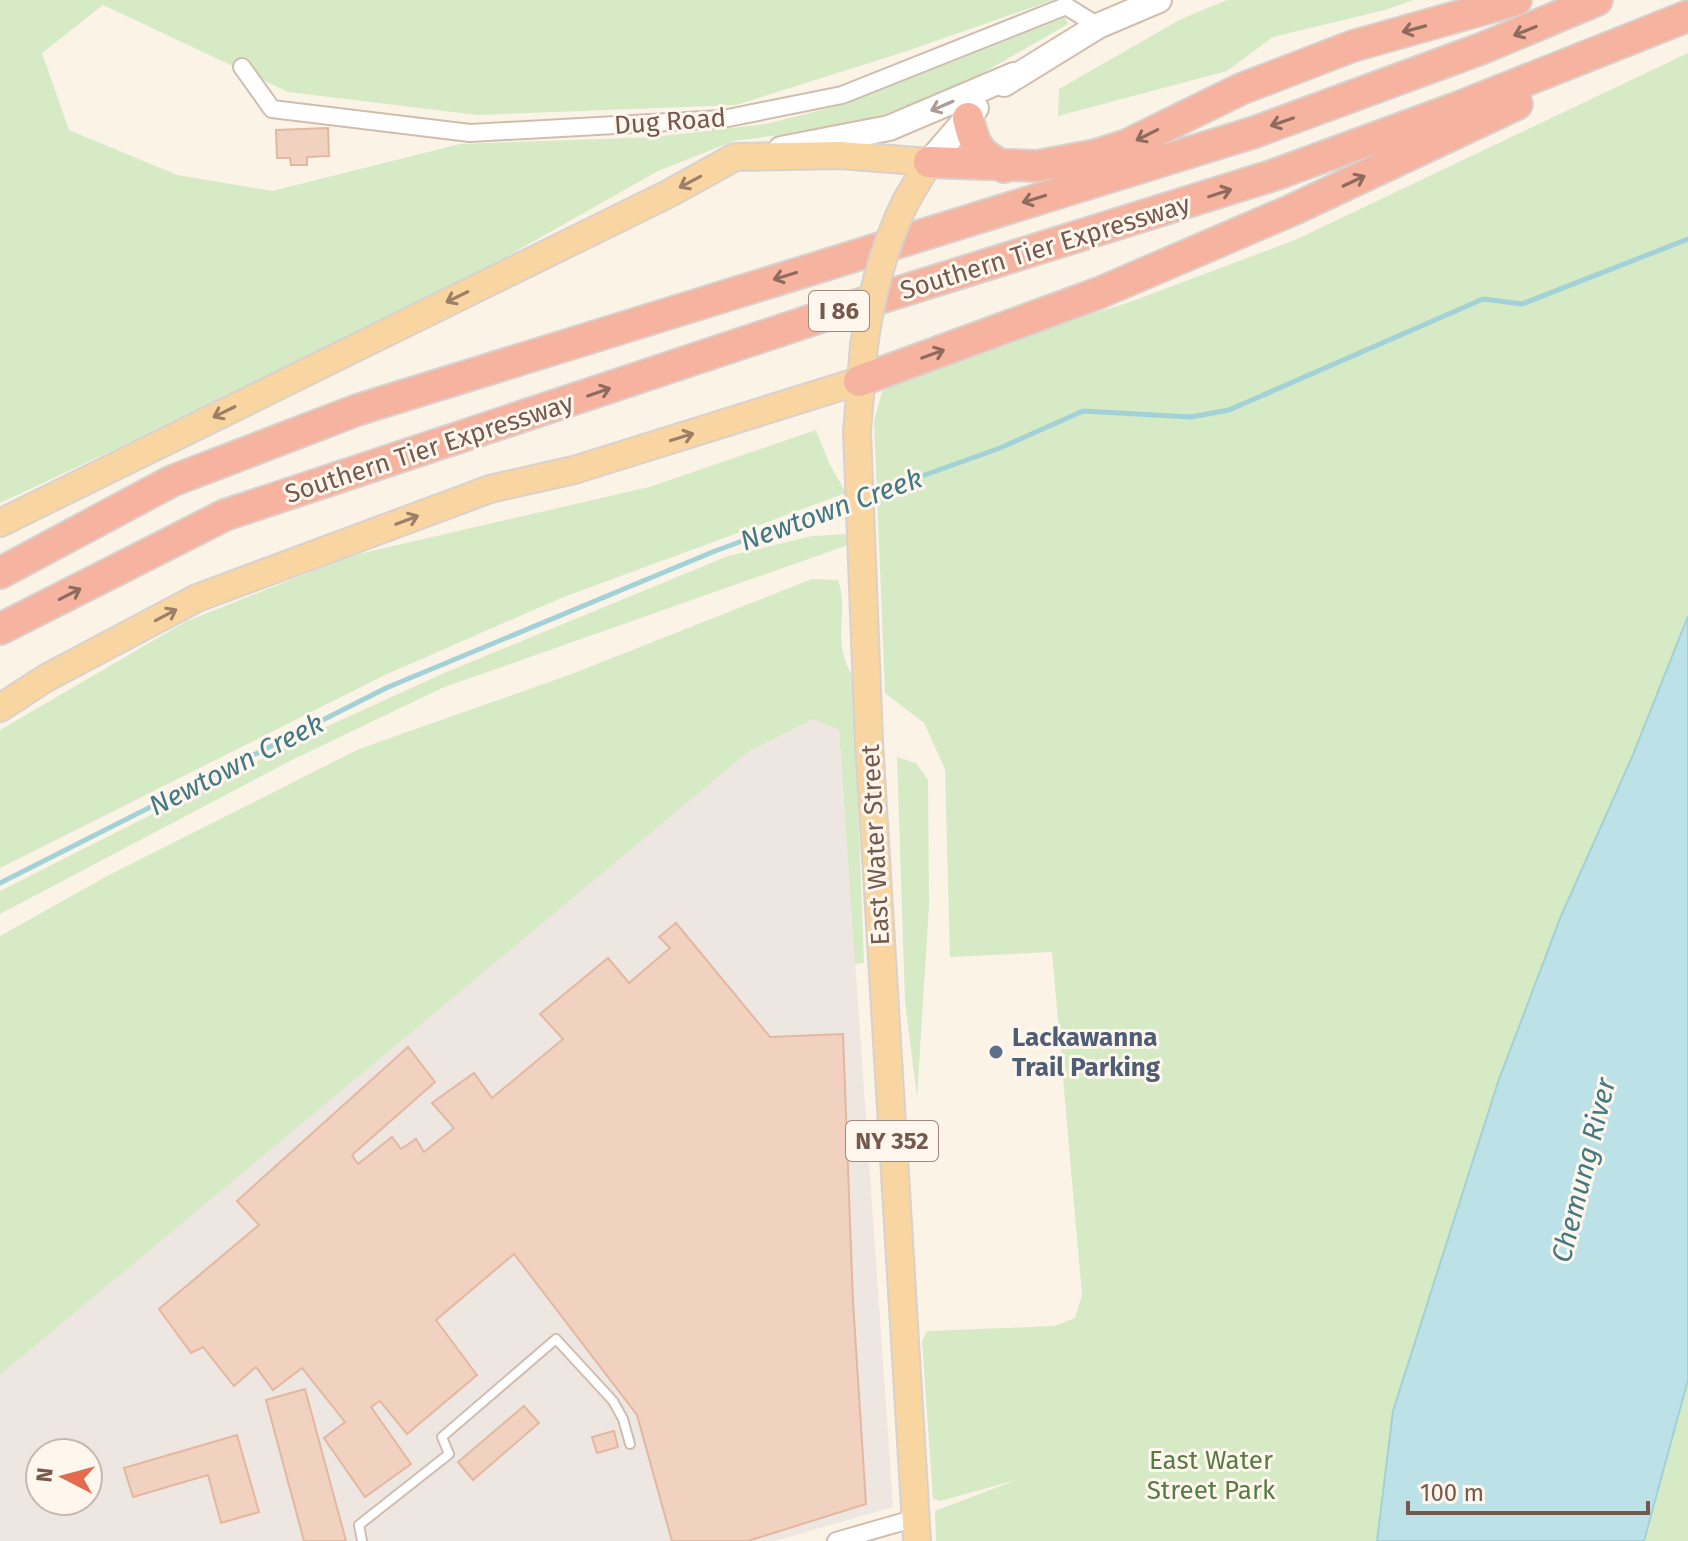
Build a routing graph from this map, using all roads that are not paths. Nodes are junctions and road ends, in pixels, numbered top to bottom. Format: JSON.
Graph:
{"nodes":[{"id":1,"x":1159,"y":0,"type":"edge"},
{"id":2,"x":1516,"y":0,"type":"edge"},
{"id":3,"x":1597,"y":0,"type":"edge"},
{"id":4,"x":1688,"y":18,"type":"edge"},
{"id":5,"x":1098,"y":26,"type":"junction"},
{"id":6,"x":242,"y":67,"type":"dead end"},
{"id":7,"x":1014,"y":75,"type":"junction"},
{"id":8,"x":968,"y":118,"type":"junction"},
{"id":9,"x":735,"y":157,"type":"junction"},
{"id":10,"x":929,"y":162,"type":"junction"},
{"id":11,"x":1004,"y":167,"type":"junction"},
{"id":12,"x":859,"y":381,"type":"junction"},
{"id":13,"x":797,"y":400,"type":"junction"},
{"id":14,"x":858,"y":443,"type":"junction"},
{"id":15,"x":0,"y":523,"type":"edge"},
{"id":16,"x":0,"y":573,"type":"edge"},
{"id":17,"x":0,"y":629,"type":"edge"},
{"id":18,"x":0,"y":708,"type":"edge"},
{"id":19,"x":630,"y":1444,"type":"dead end"},
{"id":20,"x":916,"y":1530,"type":"edge"},
{"id":21,"x":362,"y":1541,"type":"edge"},
{"id":22,"x":836,"y":1541,"type":"edge"}],
"edges":[{"from":1,"to":5,"type":"street"},
{"from":2,"to":11,"type":"highway","one_way":true},
{"from":3,"to":16,"type":"highway","name":"Southern Tier Expressway","number":"I 86","one_way":true},
{"from":12,"to":4,"type":"highway","one_way":true},
{"from":17,"to":4,"type":"highway","name":"Southern Tier Expressway","number":"I 86","one_way":true},
{"from":5,"to":6,"type":"street","name":"Dug Road"},
{"from":5,"to":7,"type":"street"},
{"from":7,"to":8,"type":"street"},
{"from":7,"to":9,"type":"street","one_way":true},
{"from":8,"to":10,"type":"street"},
{"from":8,"to":11,"type":"highway"},
{"from":9,"to":10,"type":"main road"},
{"from":9,"to":15,"type":"main road","one_way":true},
{"from":10,"to":11,"type":"highway"},
{"from":10,"to":12,"type":"main road","name":"East Water Street","number":"NY 352","bridge":true},
{"from":12,"to":13,"type":"main road"},
{"from":12,"to":14,"type":"main road","name":"East Water Street","number":"NY 352"},
{"from":13,"to":14,"type":"main road"},
{"from":18,"to":13,"type":"main road","one_way":true},
{"from":14,"to":20,"type":"main road","name":"East Water Street","number":"NY 352"},
{"from":19,"to":21,"type":"lane"},
{"from":20,"to":22,"type":"street"}]}
